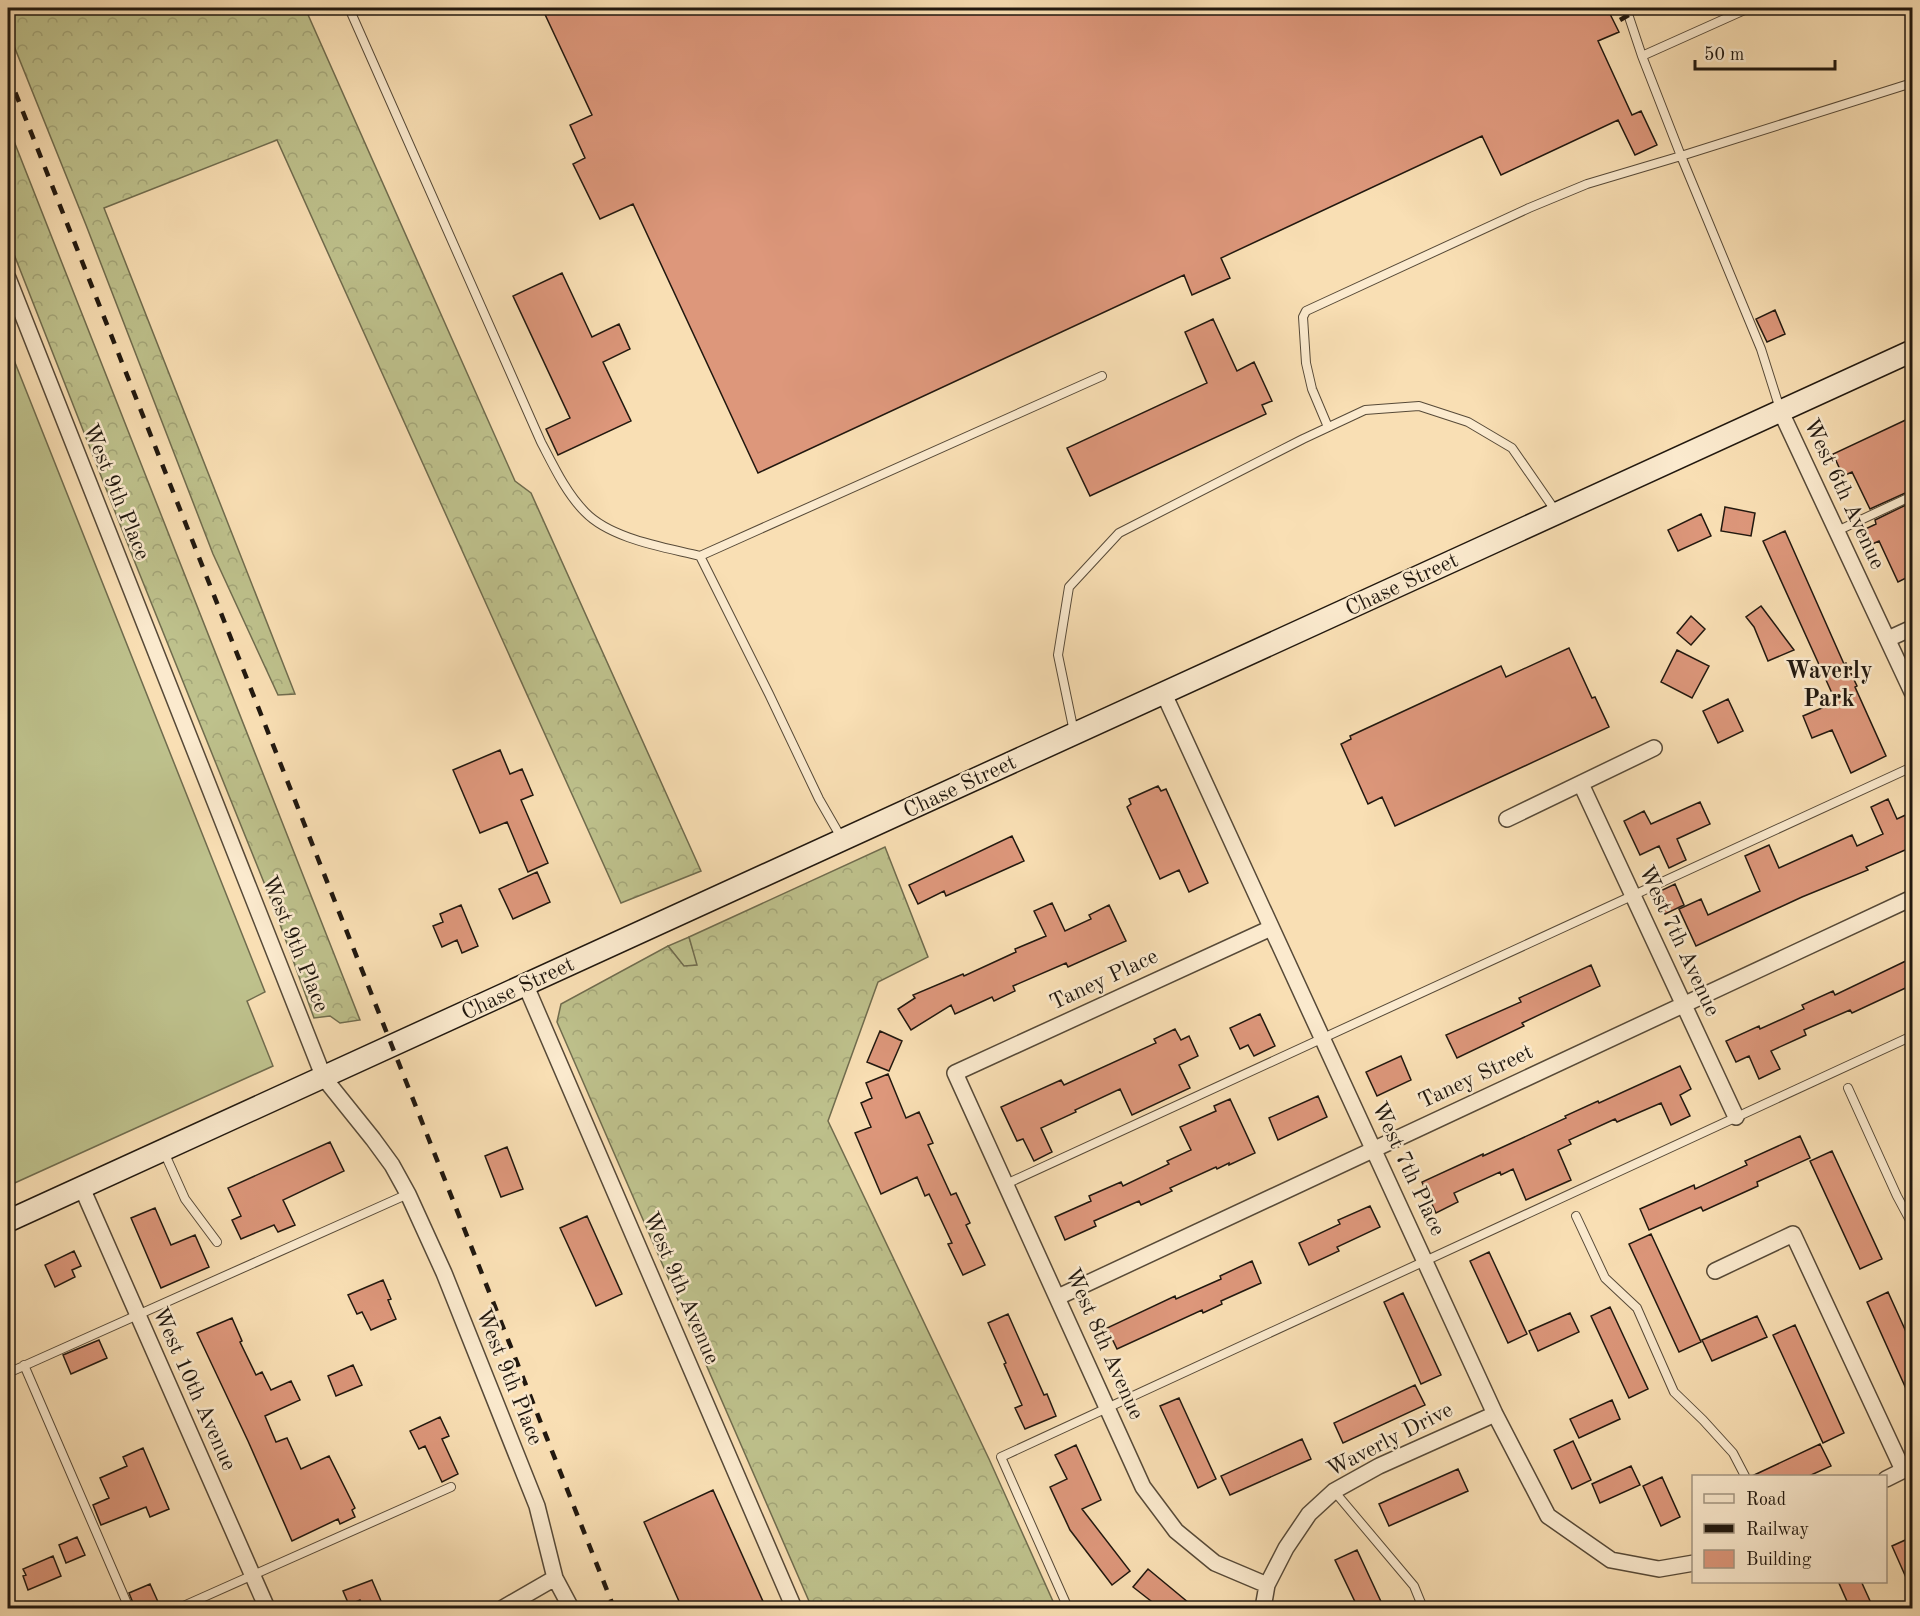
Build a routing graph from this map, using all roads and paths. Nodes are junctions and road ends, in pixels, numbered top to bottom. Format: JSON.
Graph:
{"nodes":[{"id":1,"x":349,"y":8,"type":"edge"},
{"id":2,"x":1626,"y":8,"type":"edge"},
{"id":3,"x":1749,"y":8,"type":"edge"},
{"id":4,"x":1642,"y":57,"type":"junction"},
{"id":5,"x":1912,"y":83,"type":"edge"},
{"id":6,"x":1681,"y":156,"type":"junction"},
{"id":7,"x":8,"y":278,"type":"edge"},
{"id":8,"x":1912,"y":351,"type":"edge"},
{"id":9,"x":1102,"y":376,"type":"dead end"},
{"id":10,"x":1781,"y":412,"type":"junction"},
{"id":11,"x":1328,"y":427,"type":"junction"},
{"id":12,"x":1912,"y":496,"type":"edge"},
{"id":13,"x":1558,"y":514,"type":"junction"},
{"id":14,"x":1837,"y":531,"type":"junction"},
{"id":15,"x":700,"y":556,"type":"junction"},
{"id":16,"x":1912,"y":628,"type":"edge"},
{"id":17,"x":1888,"y":639,"type":"junction"},
{"id":18,"x":1912,"y":692,"type":"edge"},
{"id":19,"x":1164,"y":694,"type":"junction"},
{"id":20,"x":1075,"y":734,"type":"junction"},
{"id":21,"x":1654,"y":748,"type":"dead end"},
{"id":22,"x":1912,"y":767,"type":"edge"},
{"id":23,"x":1581,"y":784,"type":"junction"},
{"id":24,"x":1507,"y":819,"type":"dead end"},
{"id":25,"x":843,"y":840,"type":"junction"},
{"id":26,"x":1633,"y":895,"type":"junction"},
{"id":27,"x":1912,"y":898,"type":"edge"},
{"id":28,"x":1271,"y":928,"type":"junction"},
{"id":29,"x":526,"y":986,"type":"junction"},
{"id":30,"x":1684,"y":1005,"type":"junction"},
{"id":31,"x":1912,"y":1036,"type":"edge"},
{"id":32,"x":1323,"y":1038,"type":"junction"},
{"id":33,"x":955,"y":1073,"type":"joint"},
{"id":34,"x":324,"y":1078,"type":"junction"},
{"id":35,"x":1848,"y":1088,"type":"dead end"},
{"id":36,"x":1736,"y":1117,"type":"junction"},
{"id":37,"x":1375,"y":1149,"type":"junction"},
{"id":38,"x":164,"y":1150,"type":"junction"},
{"id":39,"x":1006,"y":1184,"type":"junction"},
{"id":40,"x":82,"y":1188,"type":"junction"},
{"id":41,"x":408,"y":1194,"type":"junction"},
{"id":42,"x":1576,"y":1216,"type":"dead end"},
{"id":43,"x":8,"y":1221,"type":"edge"},
{"id":44,"x":1912,"y":1224,"type":"edge"},
{"id":45,"x":217,"y":1242,"type":"dead end"},
{"id":46,"x":1426,"y":1261,"type":"junction"},
{"id":47,"x":1715,"y":1271,"type":"dead end"},
{"id":48,"x":1058,"y":1297,"type":"junction"},
{"id":49,"x":137,"y":1315,"type":"junction"},
{"id":50,"x":24,"y":1365,"type":"junction"},
{"id":51,"x":8,"y":1373,"type":"edge"},
{"id":52,"x":1107,"y":1409,"type":"junction"},
{"id":53,"x":1495,"y":1414,"type":"junction"},
{"id":54,"x":1908,"y":1468,"type":"edge"},
{"id":55,"x":1744,"y":1475,"type":"edge"},
{"id":56,"x":1887,"y":1478,"type":"edge"},
{"id":57,"x":451,"y":1487,"type":"dead end"},
{"id":58,"x":1334,"y":1491,"type":"junction"},
{"id":59,"x":1692,"y":1563,"type":"edge"},
{"id":60,"x":252,"y":1575,"type":"junction"},
{"id":61,"x":555,"y":1578,"type":"junction"},
{"id":62,"x":1267,"y":1586,"type":"junction"},
{"id":63,"x":129,"y":1608,"type":"edge"},
{"id":64,"x":179,"y":1608,"type":"edge"},
{"id":65,"x":267,"y":1608,"type":"edge"},
{"id":66,"x":503,"y":1608,"type":"edge"},
{"id":67,"x":571,"y":1608,"type":"edge"},
{"id":68,"x":794,"y":1608,"type":"edge"},
{"id":69,"x":1068,"y":1608,"type":"edge"},
{"id":70,"x":1263,"y":1608,"type":"edge"},
{"id":71,"x":1423,"y":1608,"type":"edge"}],
"edges":[{"from":1,"to":15,"type":"lane"},
{"from":2,"to":4,"type":"lane"},
{"from":3,"to":4,"type":"lane"},
{"from":4,"to":6,"type":"lane"},
{"from":5,"to":6,"type":"lane"},
{"from":6,"to":10,"type":"lane"},
{"from":6,"to":11,"type":"lane"},
{"from":7,"to":34,"type":"street","name":"West 9th Place"},
{"from":8,"to":10,"type":"street","name":"Chase Street"},
{"from":9,"to":15,"type":"lane"},
{"from":10,"to":13,"type":"street","name":"Chase Street"},
{"from":10,"to":14,"type":"street","name":"West 6th Avenue"},
{"from":11,"to":13,"type":"lane"},
{"from":11,"to":20,"type":"lane"},
{"from":12,"to":14,"type":"lane"},
{"from":13,"to":19,"type":"street","name":"Chase Street"},
{"from":14,"to":17,"type":"street","name":"West 6th Avenue"},
{"from":15,"to":25,"type":"lane"},
{"from":16,"to":17,"type":"street"},
{"from":17,"to":18,"type":"street","name":"West 6th Avenue"},
{"from":19,"to":20,"type":"street","name":"Chase Street"},
{"from":19,"to":28,"type":"street","name":"West 7th Place"},
{"from":20,"to":25,"type":"street","name":"Chase Street"},
{"from":21,"to":23,"type":"street"},
{"from":22,"to":26,"type":"lane"},
{"from":23,"to":24,"type":"street"},
{"from":23,"to":26,"type":"street","name":"West 7th Avenue"},
{"from":25,"to":29,"type":"street","name":"Chase Street"},
{"from":26,"to":30,"type":"street","name":"West 7th Avenue"},
{"from":26,"to":32,"type":"lane"},
{"from":27,"to":30,"type":"street","name":"Taney Street"},
{"from":28,"to":32,"type":"street","name":"West 7th Place"},
{"from":28,"to":33,"type":"street","name":"Taney Place"},
{"from":29,"to":34,"type":"street","name":"Chase Street"},
{"from":29,"to":68,"type":"street","name":"West 9th Avenue"},
{"from":30,"to":36,"type":"street","name":"West 7th Avenue"},
{"from":30,"to":37,"type":"street","name":"Taney Street"},
{"from":31,"to":36,"type":"lane"},
{"from":32,"to":37,"type":"street","name":"West 7th Place"},
{"from":32,"to":39,"type":"lane"},
{"from":33,"to":39,"type":"street","name":"West 8th Avenue"},
{"from":34,"to":38,"type":"street","name":"Chase Street"},
{"from":34,"to":41,"type":"street","name":"West 9th Place"},
{"from":35,"to":44,"type":"lane"},
{"from":36,"to":46,"type":"lane"},
{"from":37,"to":46,"type":"street","name":"West 7th Place"},
{"from":37,"to":48,"type":"street","name":"Taney Street"},
{"from":38,"to":40,"type":"street","name":"Chase Street"},
{"from":38,"to":45,"type":"lane"},
{"from":39,"to":48,"type":"street","name":"West 8th Avenue"},
{"from":40,"to":43,"type":"street","name":"Chase Street"},
{"from":40,"to":49,"type":"street","name":"West 10th Avenue"},
{"from":41,"to":49,"type":"lane"},
{"from":41,"to":61,"type":"street","name":"West 9th Place"},
{"from":42,"to":55,"type":"lane"},
{"from":46,"to":52,"type":"lane"},
{"from":46,"to":53,"type":"street","name":"West 7th Place"},
{"from":47,"to":54,"type":"street"},
{"from":48,"to":52,"type":"street","name":"West 8th Avenue"},
{"from":49,"to":50,"type":"lane"},
{"from":49,"to":60,"type":"street","name":"West 10th Avenue"},
{"from":50,"to":51,"type":"lane"},
{"from":50,"to":63,"type":"lane"},
{"from":52,"to":62,"type":"street","name":"West 8th Avenue"},
{"from":52,"to":69,"type":"lane"},
{"from":53,"to":58,"type":"street","name":"Waverly Drive"},
{"from":53,"to":59,"type":"street","name":"West 7th Place"},
{"from":54,"to":56,"type":"street"},
{"from":57,"to":60,"type":"lane"},
{"from":58,"to":62,"type":"street","name":"Waverly Drive"},
{"from":58,"to":71,"type":"lane"},
{"from":60,"to":64,"type":"lane"},
{"from":60,"to":65,"type":"street","name":"West 10th Avenue"},
{"from":61,"to":66,"type":"street"},
{"from":61,"to":67,"type":"street","name":"West 9th Place"},
{"from":62,"to":70,"type":"street","name":"Waverly Drive"}]}
